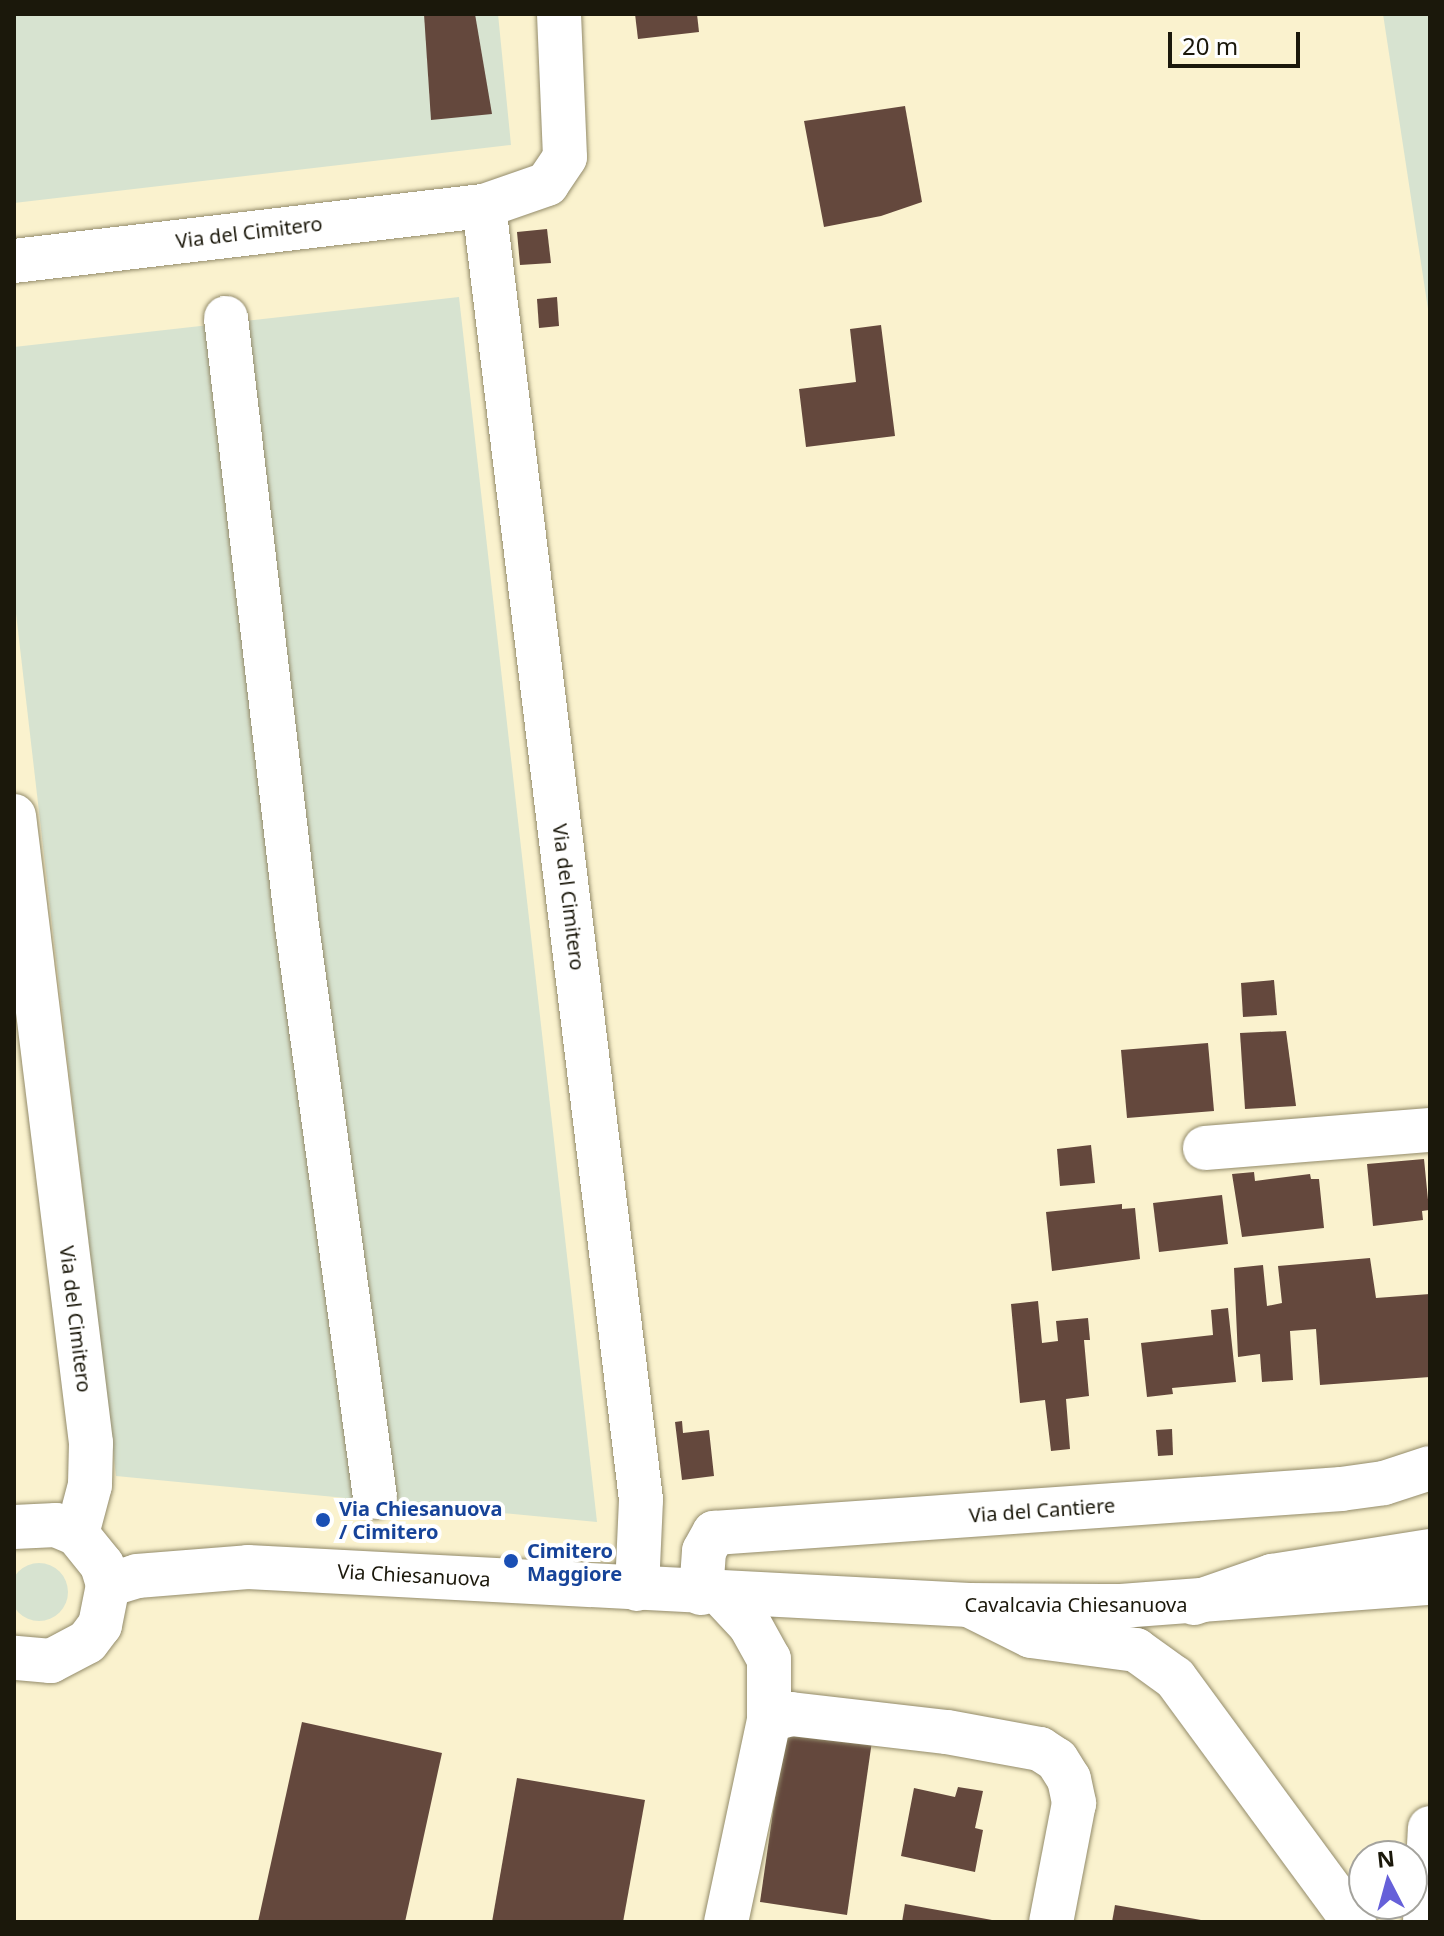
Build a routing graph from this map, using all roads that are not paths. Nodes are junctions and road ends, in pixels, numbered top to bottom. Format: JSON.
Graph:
{"nodes":[{"id":1,"x":559,"y":14,"type":"edge"},
{"id":2,"x":484,"y":206,"type":"junction"},
{"id":3,"x":14,"y":261,"type":"edge"},
{"id":4,"x":226,"y":318,"type":"dead end"},
{"id":5,"x":14,"y":816,"type":"edge"},
{"id":6,"x":1430,"y":1130,"type":"edge"},
{"id":7,"x":1205,"y":1148,"type":"dead end"},
{"id":8,"x":1430,"y":1468,"type":"edge"},
{"id":9,"x":375,"y":1497,"type":"dead end"},
{"id":10,"x":14,"y":1527,"type":"edge"},
{"id":11,"x":77,"y":1534,"type":"junction"},
{"id":12,"x":1430,"y":1551,"type":"edge"},
{"id":13,"x":1430,"y":1583,"type":"edge"},
{"id":14,"x":108,"y":1585,"type":"junction"},
{"id":15,"x":637,"y":1589,"type":"junction"},
{"id":16,"x":711,"y":1593,"type":"junction"},
{"id":17,"x":1194,"y":1603,"type":"junction"},
{"id":18,"x":969,"y":1605,"type":"junction"},
{"id":19,"x":20,"y":1666,"type":"edge"},
{"id":20,"x":769,"y":1720,"type":"junction"},
{"id":21,"x":1430,"y":1828,"type":"edge"},
{"id":22,"x":726,"y":1922,"type":"edge"},
{"id":23,"x":1051,"y":1922,"type":"edge"},
{"id":24,"x":1354,"y":1922,"type":"edge"},
{"id":25,"x":1425,"y":1922,"type":"edge"}],
"edges":[{"from":1,"to":2,"type":"main road","name":"Via del Cimitero"},
{"from":2,"to":3,"type":"main road","name":"Via del Cimitero"},
{"from":2,"to":15,"type":"main road","name":"Via del Cimitero"},
{"from":4,"to":9,"type":"main road"},
{"from":5,"to":11,"type":"main road","name":"Via del Cimitero"},
{"from":6,"to":7,"type":"main road"},
{"from":8,"to":16,"type":"main road","name":"Via del Cantiere"},
{"from":10,"to":11,"type":"main road"},
{"from":11,"to":14,"type":"main road"},
{"from":12,"to":17,"type":"main road"},
{"from":13,"to":17,"type":"main road","name":"Cavalcavia Chiesanuova"},
{"from":14,"to":15,"type":"main road","name":"Via Chiesanuova"},
{"from":14,"to":19,"type":"main road"},
{"from":15,"to":16,"type":"main road","name":"Via Chiesanuova"},
{"from":16,"to":18,"type":"main road","name":"Cavalcavia Chiesanuova"},
{"from":16,"to":20,"type":"main road"},
{"from":17,"to":18,"type":"main road","name":"Cavalcavia Chiesanuova"},
{"from":18,"to":24,"type":"main road"},
{"from":20,"to":22,"type":"main road"},
{"from":20,"to":23,"type":"main road"},
{"from":21,"to":25,"type":"main road"}]}
